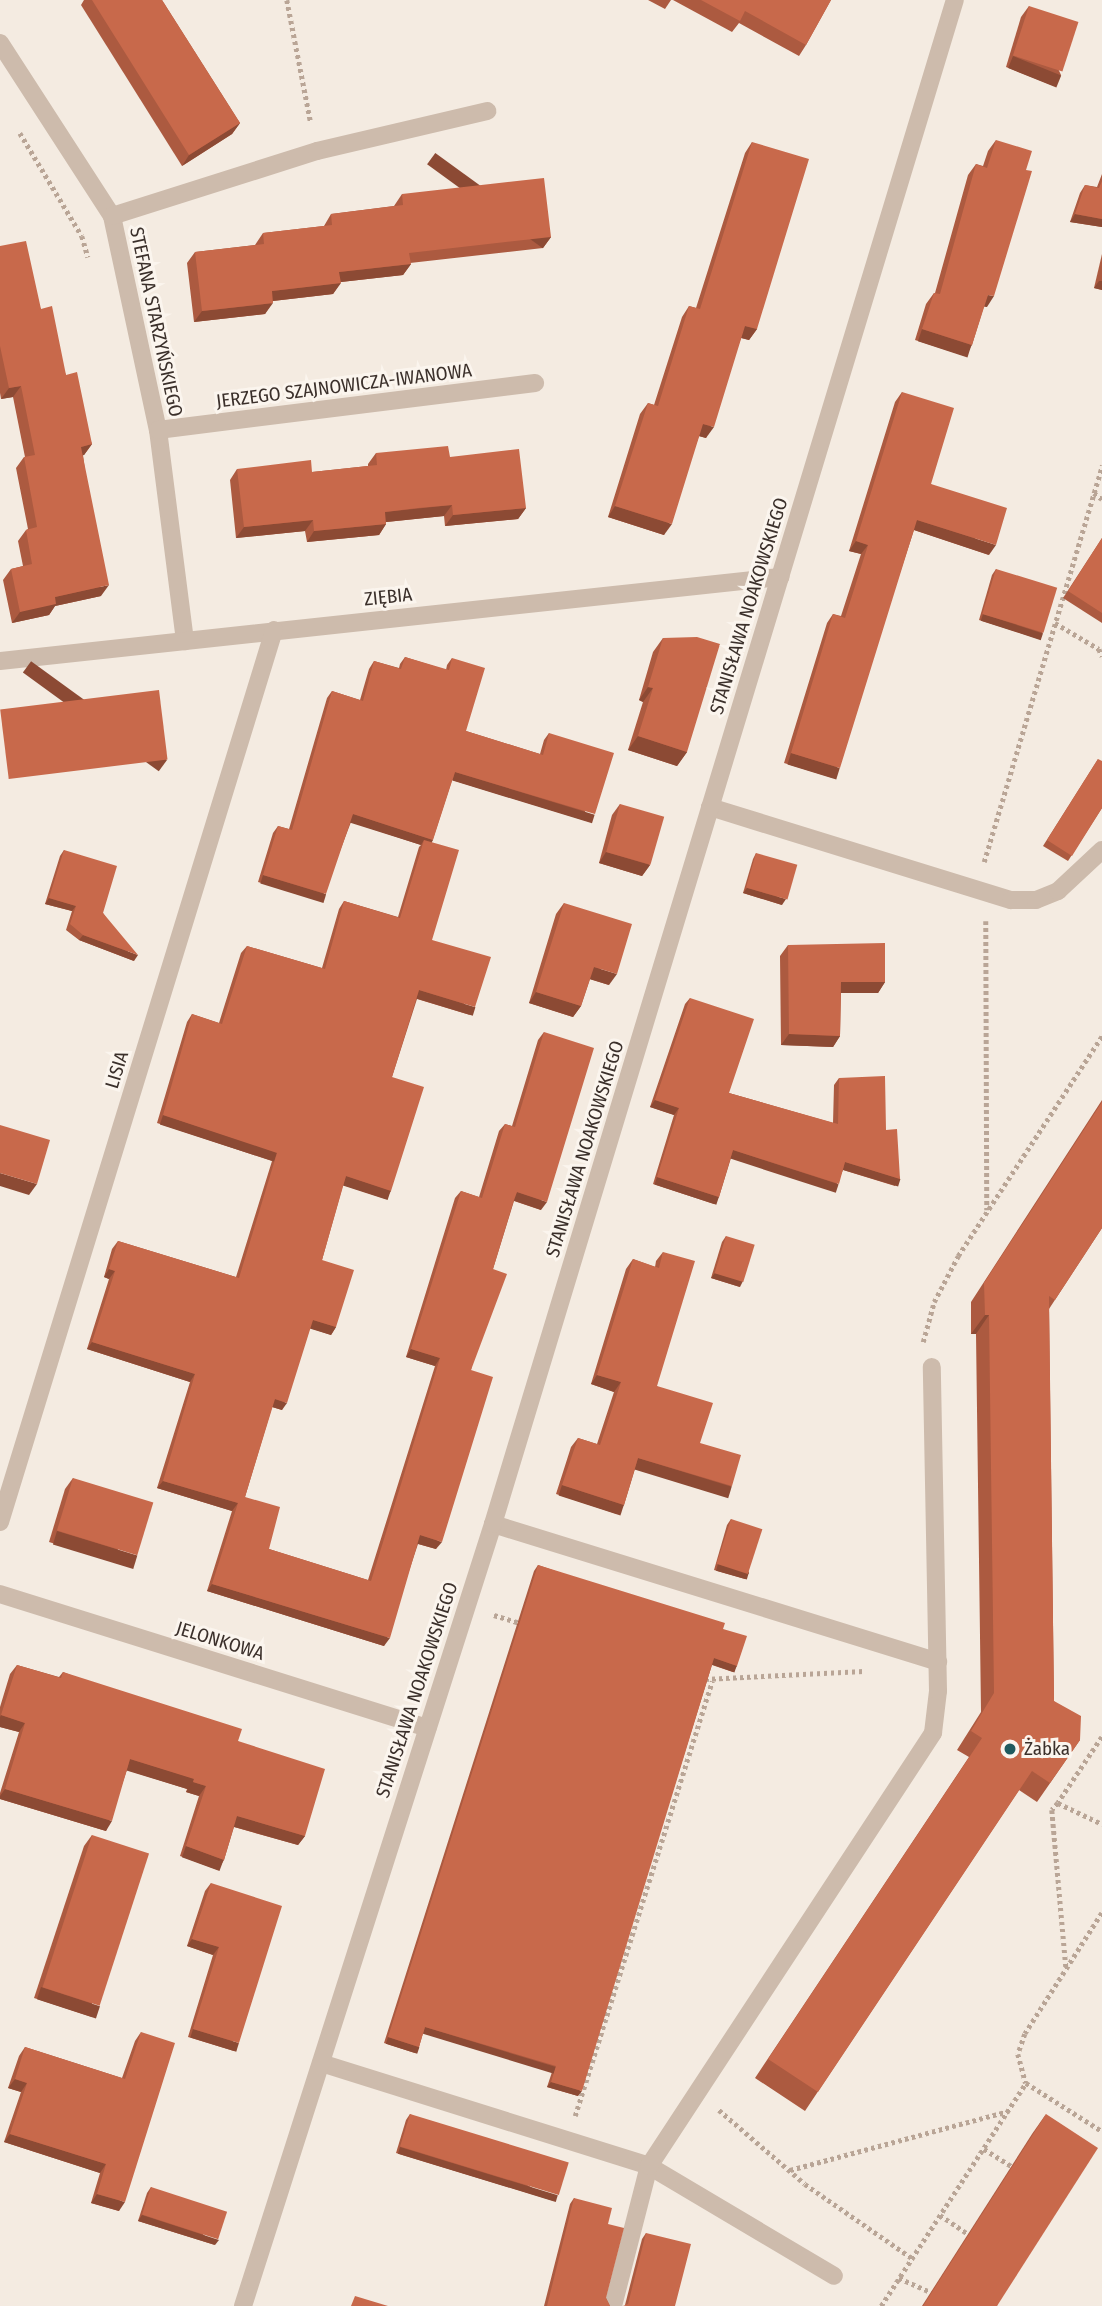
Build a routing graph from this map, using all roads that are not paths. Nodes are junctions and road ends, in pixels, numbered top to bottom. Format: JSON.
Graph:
{"nodes":[{"id":1,"x":955,"y":0,"type":"edge"},
{"id":2,"x":0,"y":43,"type":"edge"},
{"id":3,"x":487,"y":111,"type":"dead end"},
{"id":4,"x":112,"y":216,"type":"junction"},
{"id":5,"x":535,"y":383,"type":"dead end"},
{"id":6,"x":158,"y":430,"type":"junction"},
{"id":7,"x":780,"y":577,"type":"junction"},
{"id":8,"x":274,"y":630,"type":"junction"},
{"id":9,"x":185,"y":641,"type":"junction"},
{"id":10,"x":0,"y":661,"type":"edge"},
{"id":11,"x":710,"y":807,"type":"junction"},
{"id":12,"x":1102,"y":850,"type":"edge"},
{"id":13,"x":932,"y":1367,"type":"road end"},
{"id":14,"x":0,"y":1522,"type":"edge"},
{"id":15,"x":493,"y":1524,"type":"junction"},
{"id":16,"x":0,"y":1594,"type":"edge"},
{"id":17,"x":938,"y":1662,"type":"junction"},
{"id":18,"x":428,"y":1728,"type":"junction"},
{"id":19,"x":321,"y":2063,"type":"junction"},
{"id":20,"x":649,"y":2166,"type":"junction"},
{"id":21,"x":834,"y":2276,"type":"dead end"},
{"id":22,"x":243,"y":2306,"type":"edge"},
{"id":23,"x":613,"y":2306,"type":"edge"}],
"edges":[{"from":1,"to":7,"type":"street","name":"STANISŁAWA NOAKOWSKIEGO"},
{"from":2,"to":4,"type":"street","name":"STEFANA STARZYŃSKIEGO"},
{"from":3,"to":4,"type":"street"},
{"from":4,"to":6,"type":"street","name":"STEFANA STARZYŃSKIEGO"},
{"from":5,"to":6,"type":"street","name":"JERZEGO SZAJNOWICZA-IWANOWA"},
{"from":6,"to":9,"type":"street","name":"STEFANA STARZYŃSKIEGO"},
{"from":7,"to":8,"type":"street","name":"ZIĘBIA"},
{"from":7,"to":11,"type":"street","name":"STANISŁAWA NOAKOWSKIEGO"},
{"from":8,"to":9,"type":"street","name":"ZIĘBIA"},
{"from":8,"to":14,"type":"street","name":"LISIA"},
{"from":9,"to":10,"type":"street","name":"ZIĘBIA"},
{"from":11,"to":12,"type":"street"},
{"from":11,"to":15,"type":"street","name":"STANISŁAWA NOAKOWSKIEGO"},
{"from":13,"to":17,"type":"street"},
{"from":15,"to":17,"type":"street"},
{"from":15,"to":18,"type":"street","name":"STANISŁAWA NOAKOWSKIEGO"},
{"from":16,"to":18,"type":"street","name":"JELONKOWA"},
{"from":17,"to":20,"type":"street"},
{"from":18,"to":19,"type":"street","name":"STANISŁAWA NOAKOWSKIEGO"},
{"from":19,"to":20,"type":"street"},
{"from":19,"to":22,"type":"street","name":"STANISŁAWA NOAKOWSKIEGO"},
{"from":20,"to":21,"type":"street"},
{"from":20,"to":23,"type":"street"}]}
